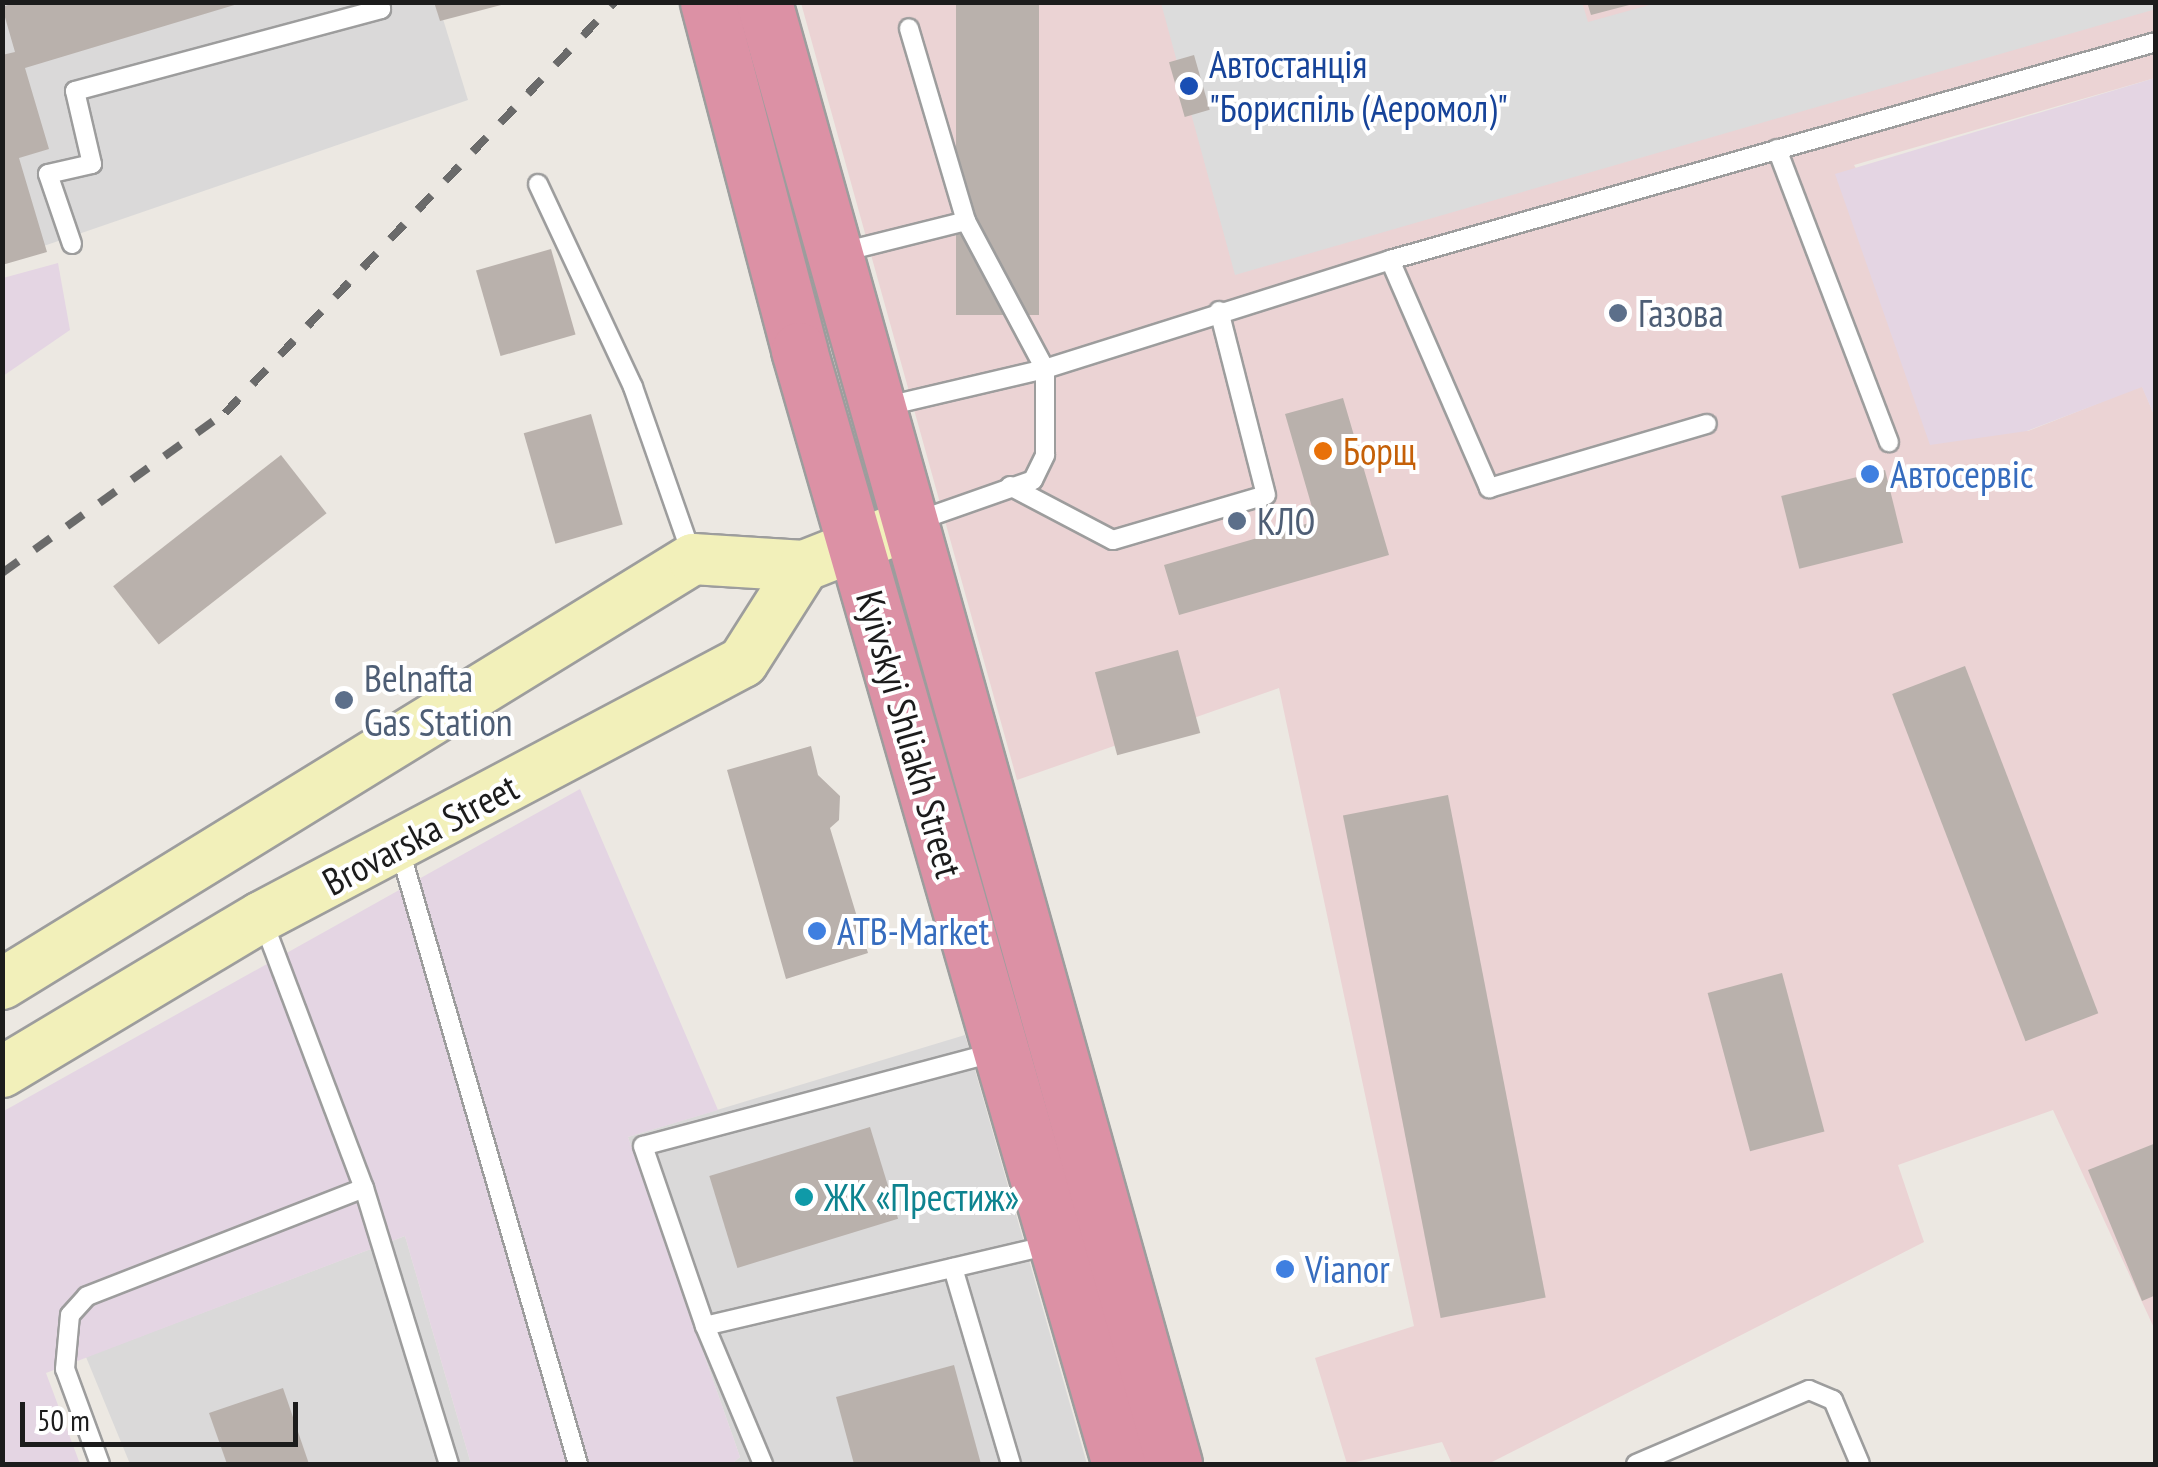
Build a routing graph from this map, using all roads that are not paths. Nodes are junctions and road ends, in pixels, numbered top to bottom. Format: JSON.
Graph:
{"nodes":[{"id":1,"x":379,"y":2,"type":"edge"},
{"id":2,"x":708,"y":2,"type":"edge"},
{"id":3,"x":764,"y":2,"type":"edge"},
{"id":4,"x":909,"y":28,"type":"dead end"},
{"id":5,"x":2156,"y":42,"type":"edge"},
{"id":6,"x":1777,"y":148,"type":"junction"},
{"id":7,"x":538,"y":184,"type":"dead end"},
{"id":8,"x":966,"y":221,"type":"junction"},
{"id":9,"x":72,"y":244,"type":"dead end"},
{"id":10,"x":838,"y":253,"type":"junction"},
{"id":11,"x":1390,"y":260,"type":"junction"},
{"id":12,"x":1219,"y":311,"type":"junction"},
{"id":13,"x":1045,"y":369,"type":"junction"},
{"id":14,"x":881,"y":407,"type":"junction"},
{"id":15,"x":1707,"y":424,"type":"dead end"},
{"id":16,"x":1889,"y":442,"type":"dead end"},
{"id":17,"x":1010,"y":486,"type":"junction"},
{"id":18,"x":913,"y":522,"type":"junction"},
{"id":19,"x":856,"y":545,"type":"junction"},
{"id":20,"x":693,"y":559,"type":"junction"},
{"id":21,"x":804,"y":566,"type":"junction"},
{"id":22,"x":399,"y":846,"type":"junction"},
{"id":23,"x":261,"y":917,"type":"junction"},
{"id":24,"x":2,"y":984,"type":"edge"},
{"id":25,"x":1001,"y":1050,"type":"junction"},
{"id":26,"x":2,"y":1072,"type":"edge"},
{"id":27,"x":364,"y":1188,"type":"junction"},
{"id":28,"x":1057,"y":1244,"type":"junction"},
{"id":29,"x":953,"y":1268,"type":"junction"},
{"id":30,"x":705,"y":1326,"type":"junction"},
{"id":31,"x":759,"y":1462,"type":"edge"},
{"id":32,"x":100,"y":1464,"type":"edge"},
{"id":33,"x":448,"y":1464,"type":"edge"},
{"id":34,"x":578,"y":1464,"type":"edge"},
{"id":35,"x":1011,"y":1464,"type":"edge"},
{"id":36,"x":1120,"y":1464,"type":"edge"},
{"id":37,"x":1174,"y":1464,"type":"edge"},
{"id":38,"x":1636,"y":1464,"type":"edge"},
{"id":39,"x":1860,"y":1464,"type":"edge"}],
"edges":[{"from":1,"to":9,"type":"lane"},
{"from":2,"to":19,"type":"highway","name":"Kyivskyi Shliakh Street"},
{"from":3,"to":10,"type":"highway","name":"Kyivskyi Shliakh Street"},
{"from":4,"to":8,"type":"lane"},
{"from":5,"to":6,"type":"lane"},
{"from":6,"to":11,"type":"lane"},
{"from":6,"to":16,"type":"lane"},
{"from":7,"to":20,"type":"lane"},
{"from":8,"to":10,"type":"lane"},
{"from":8,"to":13,"type":"lane"},
{"from":10,"to":14,"type":"highway","name":"Kyivskyi Shliakh Street"},
{"from":11,"to":12,"type":"lane"},
{"from":11,"to":15,"type":"lane"},
{"from":12,"to":13,"type":"lane"},
{"from":12,"to":17,"type":"lane"},
{"from":13,"to":14,"type":"lane"},
{"from":13,"to":17,"type":"lane"},
{"from":14,"to":18,"type":"highway","name":"Kyivskyi Shliakh Street"},
{"from":17,"to":18,"type":"lane"},
{"from":18,"to":19,"type":"street"},
{"from":18,"to":37,"type":"highway","name":"Kyivskyi Shliakh Street"},
{"from":19,"to":21,"type":"street"},
{"from":19,"to":25,"type":"highway","name":"Kyivskyi Shliakh Street"},
{"from":20,"to":21,"type":"street"},
{"from":20,"to":24,"type":"street"},
{"from":21,"to":22,"type":"street","name":"Brovarska Street"},
{"from":22,"to":23,"type":"street","name":"Brovarska Street"},
{"from":22,"to":34,"type":"lane"},
{"from":23,"to":26,"type":"street","name":"Brovarska Street"},
{"from":23,"to":27,"type":"lane"},
{"from":25,"to":28,"type":"highway","name":"Kyivskyi Shliakh Street"},
{"from":25,"to":30,"type":"lane"},
{"from":27,"to":32,"type":"lane"},
{"from":27,"to":33,"type":"lane"},
{"from":28,"to":29,"type":"lane"},
{"from":28,"to":36,"type":"highway","name":"Kyivskyi Shliakh Street"},
{"from":29,"to":30,"type":"lane"},
{"from":29,"to":35,"type":"lane"},
{"from":30,"to":31,"type":"lane"},
{"from":38,"to":39,"type":"lane"}]}
